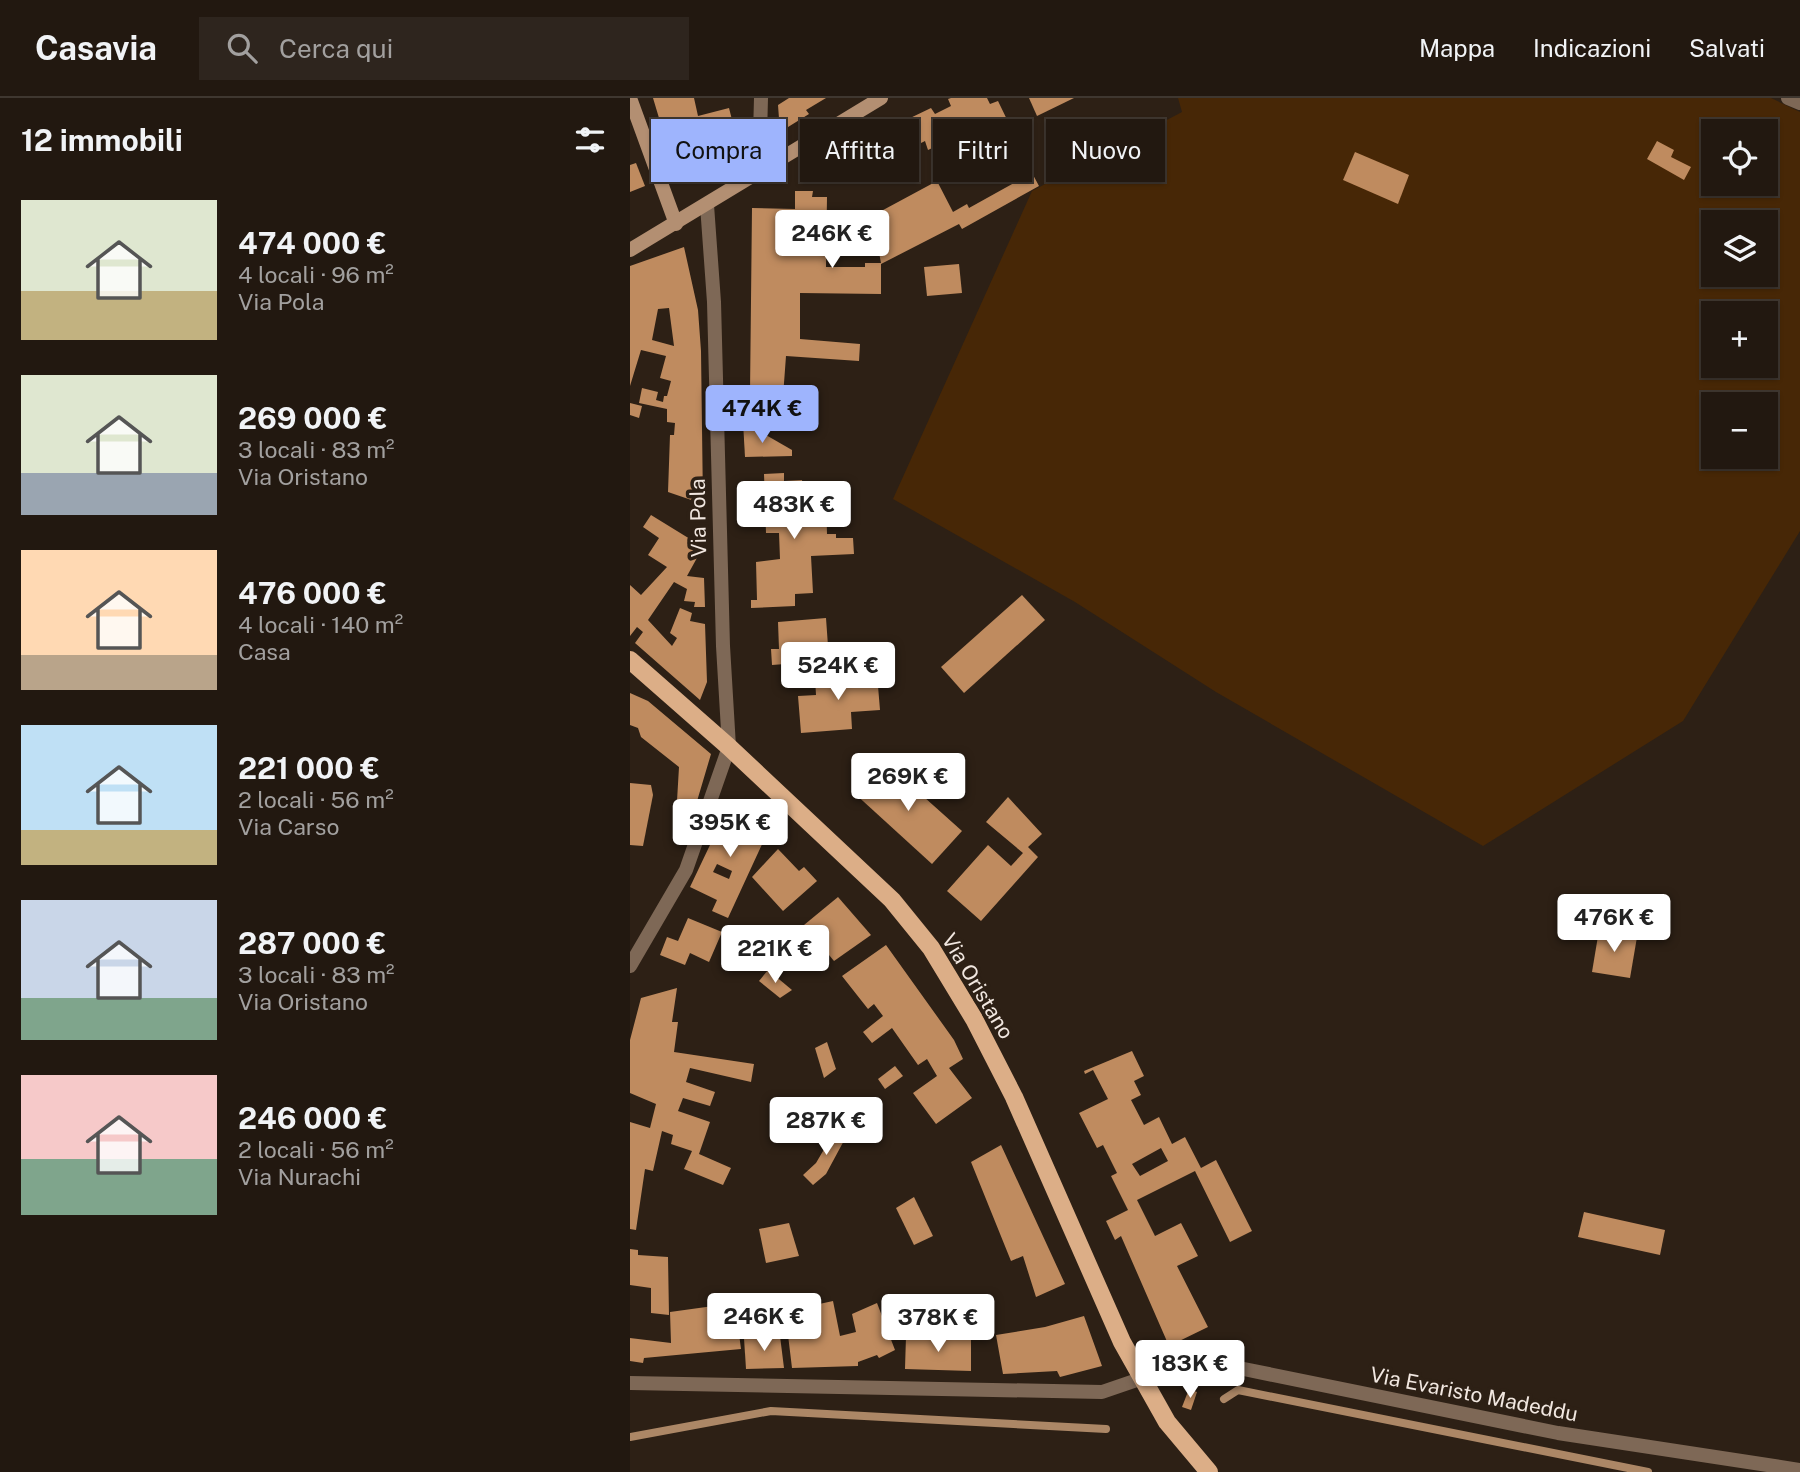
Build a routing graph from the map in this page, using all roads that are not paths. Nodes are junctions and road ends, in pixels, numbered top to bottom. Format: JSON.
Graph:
{"nodes":[{"id":1,"x":630,"y":98,"type":"edge"},
{"id":2,"x":761,"y":98,"type":"edge"},
{"id":3,"x":881,"y":98,"type":"edge"},
{"id":4,"x":1788,"y":98,"type":"edge"},
{"id":5,"x":1800,"y":103,"type":"edge"},
{"id":6,"x":760,"y":119,"type":"edge"},
{"id":7,"x":786,"y":156,"type":"edge"},
{"id":8,"x":744,"y":182,"type":"edge"},
{"id":9,"x":707,"y":205,"type":"junction"},
{"id":10,"x":676,"y":224,"type":"junction"},
{"id":11,"x":630,"y":250,"type":"edge"},
{"id":12,"x":630,"y":660,"type":"edge"},
{"id":13,"x":729,"y":747,"type":"junction"},
{"id":14,"x":631,"y":959,"type":"edge"},
{"id":15,"x":1143,"y":1379,"type":"junction"},
{"id":16,"x":630,"y":1383,"type":"edge"},
{"id":17,"x":1800,"y":1471,"type":"edge"},
{"id":18,"x":1209,"y":1472,"type":"edge"}],
"edges":[{"from":1,"to":10,"type":"street"},
{"from":2,"to":6,"type":"street"},
{"from":3,"to":7,"type":"street"},
{"from":4,"to":5,"type":"street"},
{"from":8,"to":9,"type":"street"},
{"from":9,"to":10,"type":"street"},
{"from":9,"to":13,"type":"street","name":"Via Pola"},
{"from":10,"to":11,"type":"street"},
{"from":12,"to":13,"type":"main road","name":"Via Oristano"},
{"from":13,"to":14,"type":"street"},
{"from":13,"to":15,"type":"main road","name":"Via Oristano"},
{"from":15,"to":16,"type":"street","name":"Via Evaristo Madeddu"},
{"from":15,"to":17,"type":"street","name":"Via Evaristo Madeddu"},
{"from":15,"to":18,"type":"main road","name":"Via Oristano"}]}
